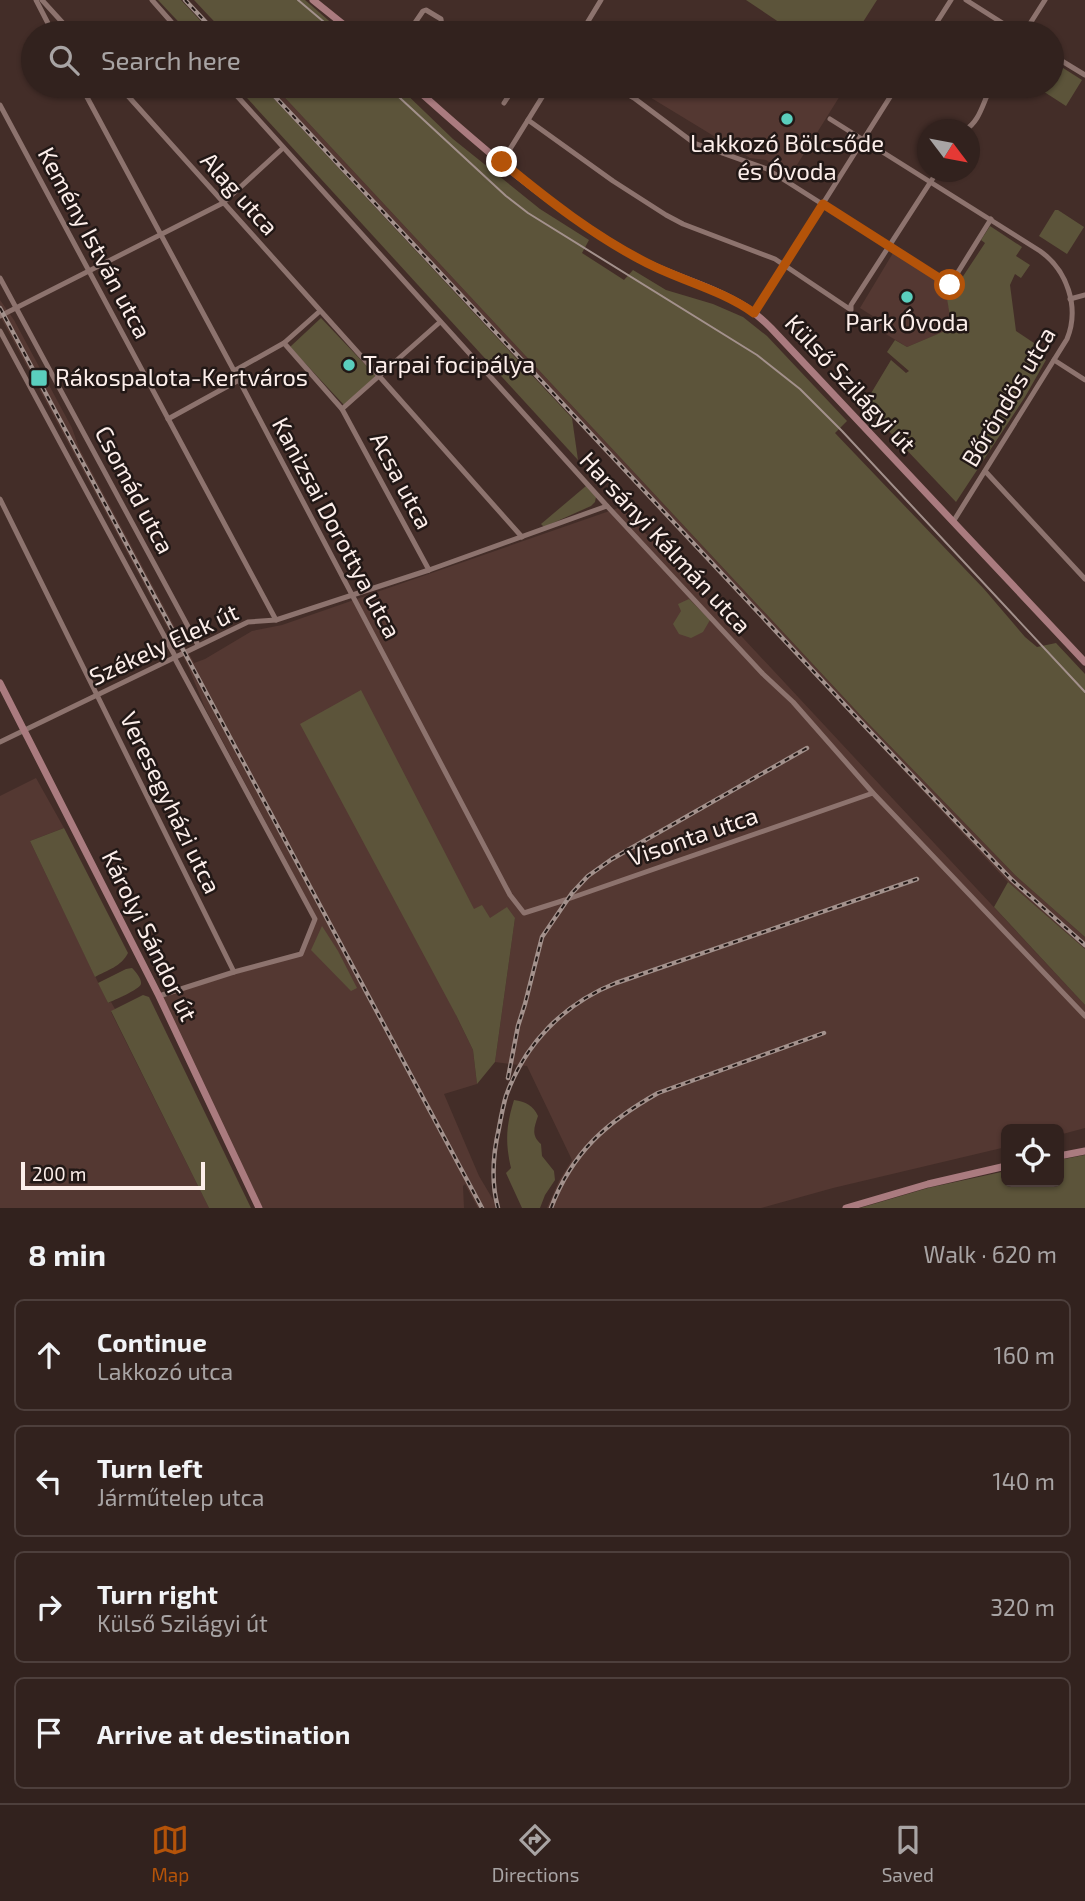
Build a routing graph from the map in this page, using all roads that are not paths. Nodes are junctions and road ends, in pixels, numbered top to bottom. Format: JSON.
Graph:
{"nodes":[{"id":1,"x":36,"y":0,"type":"edge"},
{"id":2,"x":41,"y":0,"type":"edge"},
{"id":3,"x":152,"y":0,"type":"edge"},
{"id":4,"x":313,"y":0,"type":"edge"},
{"id":5,"x":323,"y":0,"type":"edge"},
{"id":6,"x":601,"y":0,"type":"edge"},
{"id":7,"x":951,"y":0,"type":"edge"},
{"id":8,"x":966,"y":0,"type":"edge"},
{"id":9,"x":1045,"y":0,"type":"edge"},
{"id":10,"x":336,"y":18,"type":"junction"},
{"id":11,"x":47,"y":21,"type":"edge"},
{"id":12,"x":61,"y":21,"type":"edge"},
{"id":13,"x":170,"y":21,"type":"edge"},
{"id":14,"x":340,"y":21,"type":"edge"},
{"id":15,"x":416,"y":21,"type":"edge"},
{"id":16,"x":441,"y":21,"type":"edge"},
{"id":17,"x":588,"y":21,"type":"edge"},
{"id":18,"x":938,"y":21,"type":"edge"},
{"id":19,"x":999,"y":21,"type":"edge"},
{"id":20,"x":1032,"y":21,"type":"edge"},
{"id":21,"x":1064,"y":62,"type":"edge"},
{"id":22,"x":1085,"y":75,"type":"edge"},
{"id":23,"x":88,"y":98,"type":"edge"},
{"id":24,"x":129,"y":98,"type":"edge"},
{"id":25,"x":239,"y":98,"type":"edge"},
{"id":26,"x":427,"y":98,"type":"edge"},
{"id":27,"x":508,"y":98,"type":"edge"},
{"id":28,"x":542,"y":98,"type":"edge"},
{"id":29,"x":632,"y":98,"type":"edge"},
{"id":30,"x":889,"y":98,"type":"edge"},
{"id":31,"x":986,"y":98,"type":"edge"},
{"id":32,"x":505,"y":103,"type":"dead end"},
{"id":33,"x":0,"y":105,"type":"edge"},
{"id":34,"x":830,"y":119,"type":"dead end"},
{"id":35,"x":975,"y":119,"type":"edge"},
{"id":36,"x":528,"y":120,"type":"junction"},
{"id":37,"x":863,"y":140,"type":"junction"},
{"id":38,"x":283,"y":148,"type":"junction"},
{"id":39,"x":502,"y":162,"type":"junction"},
{"id":40,"x":917,"y":174,"type":"edge"},
{"id":41,"x":930,"y":182,"type":"joint"},
{"id":42,"x":223,"y":203,"type":"junction"},
{"id":43,"x":823,"y":204,"type":"junction"},
{"id":44,"x":991,"y":219,"type":"junction"},
{"id":45,"x":161,"y":235,"type":"junction"},
{"id":46,"x":888,"y":247,"type":"junction"},
{"id":47,"x":784,"y":265,"type":"junction"},
{"id":48,"x":88,"y":271,"type":"junction"},
{"id":49,"x":0,"y":278,"type":"edge"},
{"id":50,"x":1085,"y":295,"type":"edge"},
{"id":51,"x":1070,"y":299,"type":"junction"},
{"id":52,"x":16,"y":308,"type":"junction"},
{"id":53,"x":320,"y":311,"type":"junction"},
{"id":54,"x":754,"y":313,"type":"junction"},
{"id":55,"x":0,"y":316,"type":"edge"},
{"id":56,"x":440,"y":322,"type":"junction"},
{"id":57,"x":0,"y":331,"type":"edge"},
{"id":58,"x":284,"y":343,"type":"junction"},
{"id":59,"x":1054,"y":360,"type":"junction"},
{"id":60,"x":234,"y":371,"type":"junction"},
{"id":61,"x":379,"y":376,"type":"junction"},
{"id":62,"x":239,"y":380,"type":"junction"},
{"id":63,"x":1085,"y":380,"type":"edge"},
{"id":64,"x":342,"y":409,"type":"junction"},
{"id":65,"x":168,"y":419,"type":"junction"},
{"id":66,"x":985,"y":471,"type":"junction"},
{"id":67,"x":0,"y":499,"type":"edge"},
{"id":68,"x":607,"y":506,"type":"junction"},
{"id":69,"x":953,"y":522,"type":"junction"},
{"id":70,"x":522,"y":537,"type":"junction"},
{"id":71,"x":429,"y":569,"type":"junction"},
{"id":72,"x":1085,"y":579,"type":"edge"},
{"id":73,"x":351,"y":595,"type":"junction"},
{"id":74,"x":276,"y":620,"type":"junction"},
{"id":75,"x":198,"y":645,"type":"junction"},
{"id":76,"x":174,"y":657,"type":"junction"},
{"id":77,"x":1085,"y":662,"type":"edge"},
{"id":78,"x":0,"y":683,"type":"edge"},
{"id":79,"x":98,"y":695,"type":"junction"},
{"id":80,"x":24,"y":731,"type":"junction"},
{"id":81,"x":0,"y":742,"type":"edge"},
{"id":82,"x":873,"y":793,"type":"junction"},
{"id":83,"x":524,"y":913,"type":"joint"},
{"id":84,"x":234,"y":972,"type":"junction"},
{"id":85,"x":159,"y":996,"type":"junction"},
{"id":86,"x":1085,"y":1016,"type":"edge"},
{"id":87,"x":1085,"y":1151,"type":"edge"},
{"id":88,"x":1064,"y":1155,"type":"edge"},
{"id":89,"x":1001,"y":1167,"type":"edge"},
{"id":90,"x":259,"y":1208,"type":"edge"},
{"id":91,"x":846,"y":1208,"type":"edge"}],
"edges":[{"from":1,"to":11,"type":"street"},
{"from":2,"to":12,"type":"street"},
{"from":3,"to":13,"type":"street"},
{"from":4,"to":10,"type":"street"},
{"from":5,"to":10,"type":"street"},
{"from":6,"to":17,"type":"street"},
{"from":7,"to":18,"type":"street"},
{"from":8,"to":19,"type":"street"},
{"from":9,"to":20,"type":"street"},
{"from":10,"to":14,"type":"street"},
{"from":15,"to":16,"type":"street"},
{"from":21,"to":22,"type":"street"},
{"from":23,"to":45,"type":"street","name":"Kanizsai Dorottya utca"},
{"from":24,"to":42,"type":"street","name":"Alag utca"},
{"from":25,"to":38,"type":"street","name":"Harsányi Kálmán utca"},
{"from":26,"to":39,"type":"street","name":"Külső Szilágyi út"},
{"from":27,"to":32,"type":"street"},
{"from":28,"to":36,"type":"street"},
{"from":29,"to":43,"type":"street"},
{"from":30,"to":37,"type":"street"},
{"from":31,"to":35,"type":"street"},
{"from":33,"to":48,"type":"street","name":"Kemény István utca"},
{"from":34,"to":37,"type":"street","name":"Bőröndös utca"},
{"from":36,"to":39,"type":"street"},
{"from":36,"to":47,"type":"street","name":"Külső Szilágyi út"},
{"from":37,"to":40,"type":"street","name":"Bőröndös utca"},
{"from":37,"to":43,"type":"street"},
{"from":38,"to":42,"type":"street"},
{"from":38,"to":56,"type":"street","name":"Harsányi Kálmán utca"},
{"from":39,"to":54,"type":"street","name":"Külső Szilágyi út"},
{"from":41,"to":44,"type":"street","name":"Bőröndös utca"},
{"from":41,"to":46,"type":"street"},
{"from":42,"to":45,"type":"street"},
{"from":42,"to":53,"type":"street","name":"Alag utca"},
{"from":43,"to":46,"type":"street"},
{"from":43,"to":47,"type":"street"},
{"from":44,"to":46,"type":"street"},
{"from":44,"to":51,"type":"street","name":"Bőröndös utca"},
{"from":45,"to":48,"type":"street"},
{"from":45,"to":60,"type":"street","name":"Kanizsai Dorottya utca"},
{"from":46,"to":47,"type":"street","name":"Külső Szilágyi út"},
{"from":47,"to":54,"type":"street"},
{"from":48,"to":52,"type":"street"},
{"from":48,"to":65,"type":"street","name":"Kemény István utca"},
{"from":49,"to":52,"type":"street","name":"Csomád utca"},
{"from":50,"to":51,"type":"street"},
{"from":51,"to":59,"type":"street","name":"Bőröndös utca"},
{"from":52,"to":55,"type":"street"},
{"from":52,"to":75,"type":"street","name":"Csomád utca"},
{"from":53,"to":58,"type":"street"},
{"from":53,"to":61,"type":"street","name":"Alag utca"},
{"from":54,"to":69,"type":"street","name":"Külső Szilágyi út"},
{"from":56,"to":61,"type":"street"},
{"from":56,"to":68,"type":"street","name":"Harsányi Kálmán utca"},
{"from":57,"to":76,"type":"street","name":"Csomád utca"},
{"from":58,"to":60,"type":"street"},
{"from":58,"to":64,"type":"street","name":"Acsa utca"},
{"from":59,"to":63,"type":"street"},
{"from":59,"to":66,"type":"street","name":"Bőröndös utca"},
{"from":60,"to":62,"type":"street","name":"Kanizsai Dorottya utca"},
{"from":61,"to":64,"type":"street"},
{"from":61,"to":70,"type":"street"},
{"from":62,"to":65,"type":"street"},
{"from":62,"to":73,"type":"street","name":"Kanizsai Dorottya utca"},
{"from":64,"to":71,"type":"street","name":"Acsa utca"},
{"from":65,"to":74,"type":"street","name":"Kemény István utca"},
{"from":66,"to":69,"type":"street","name":"Bőröndös utca"},
{"from":66,"to":72,"type":"street"},
{"from":67,"to":79,"type":"street","name":"Veresegyházi utca"},
{"from":68,"to":70,"type":"street","name":"Székely Elek út"},
{"from":68,"to":82,"type":"street","name":"Harsányi Kálmán utca"},
{"from":69,"to":77,"type":"street","name":"Külső Szilágyi út"},
{"from":70,"to":71,"type":"street","name":"Székely Elek út"},
{"from":71,"to":73,"type":"street","name":"Székely Elek út"},
{"from":73,"to":74,"type":"street","name":"Székely Elek út"},
{"from":73,"to":83,"type":"street","name":"Kanizsai Dorottya utca"},
{"from":74,"to":75,"type":"street","name":"Székely Elek út"},
{"from":75,"to":76,"type":"street","name":"Székely Elek út"},
{"from":76,"to":79,"type":"street","name":"Székely Elek út"},
{"from":76,"to":84,"type":"street","name":"Csomád utca"},
{"from":78,"to":80,"type":"street","name":"Károlyi Sándor út"},
{"from":79,"to":80,"type":"street","name":"Székely Elek út"},
{"from":79,"to":84,"type":"street","name":"Veresegyházi utca"},
{"from":80,"to":81,"type":"street","name":"Székely Elek út"},
{"from":80,"to":85,"type":"street","name":"Károlyi Sándor út"},
{"from":82,"to":83,"type":"street","name":"Visonta utca"},
{"from":82,"to":86,"type":"street","name":"Harsányi Kálmán utca"},
{"from":84,"to":85,"type":"street"},
{"from":85,"to":90,"type":"street","name":"Károlyi Sándor út"},
{"from":87,"to":88,"type":"street"},
{"from":89,"to":91,"type":"street"}]}
